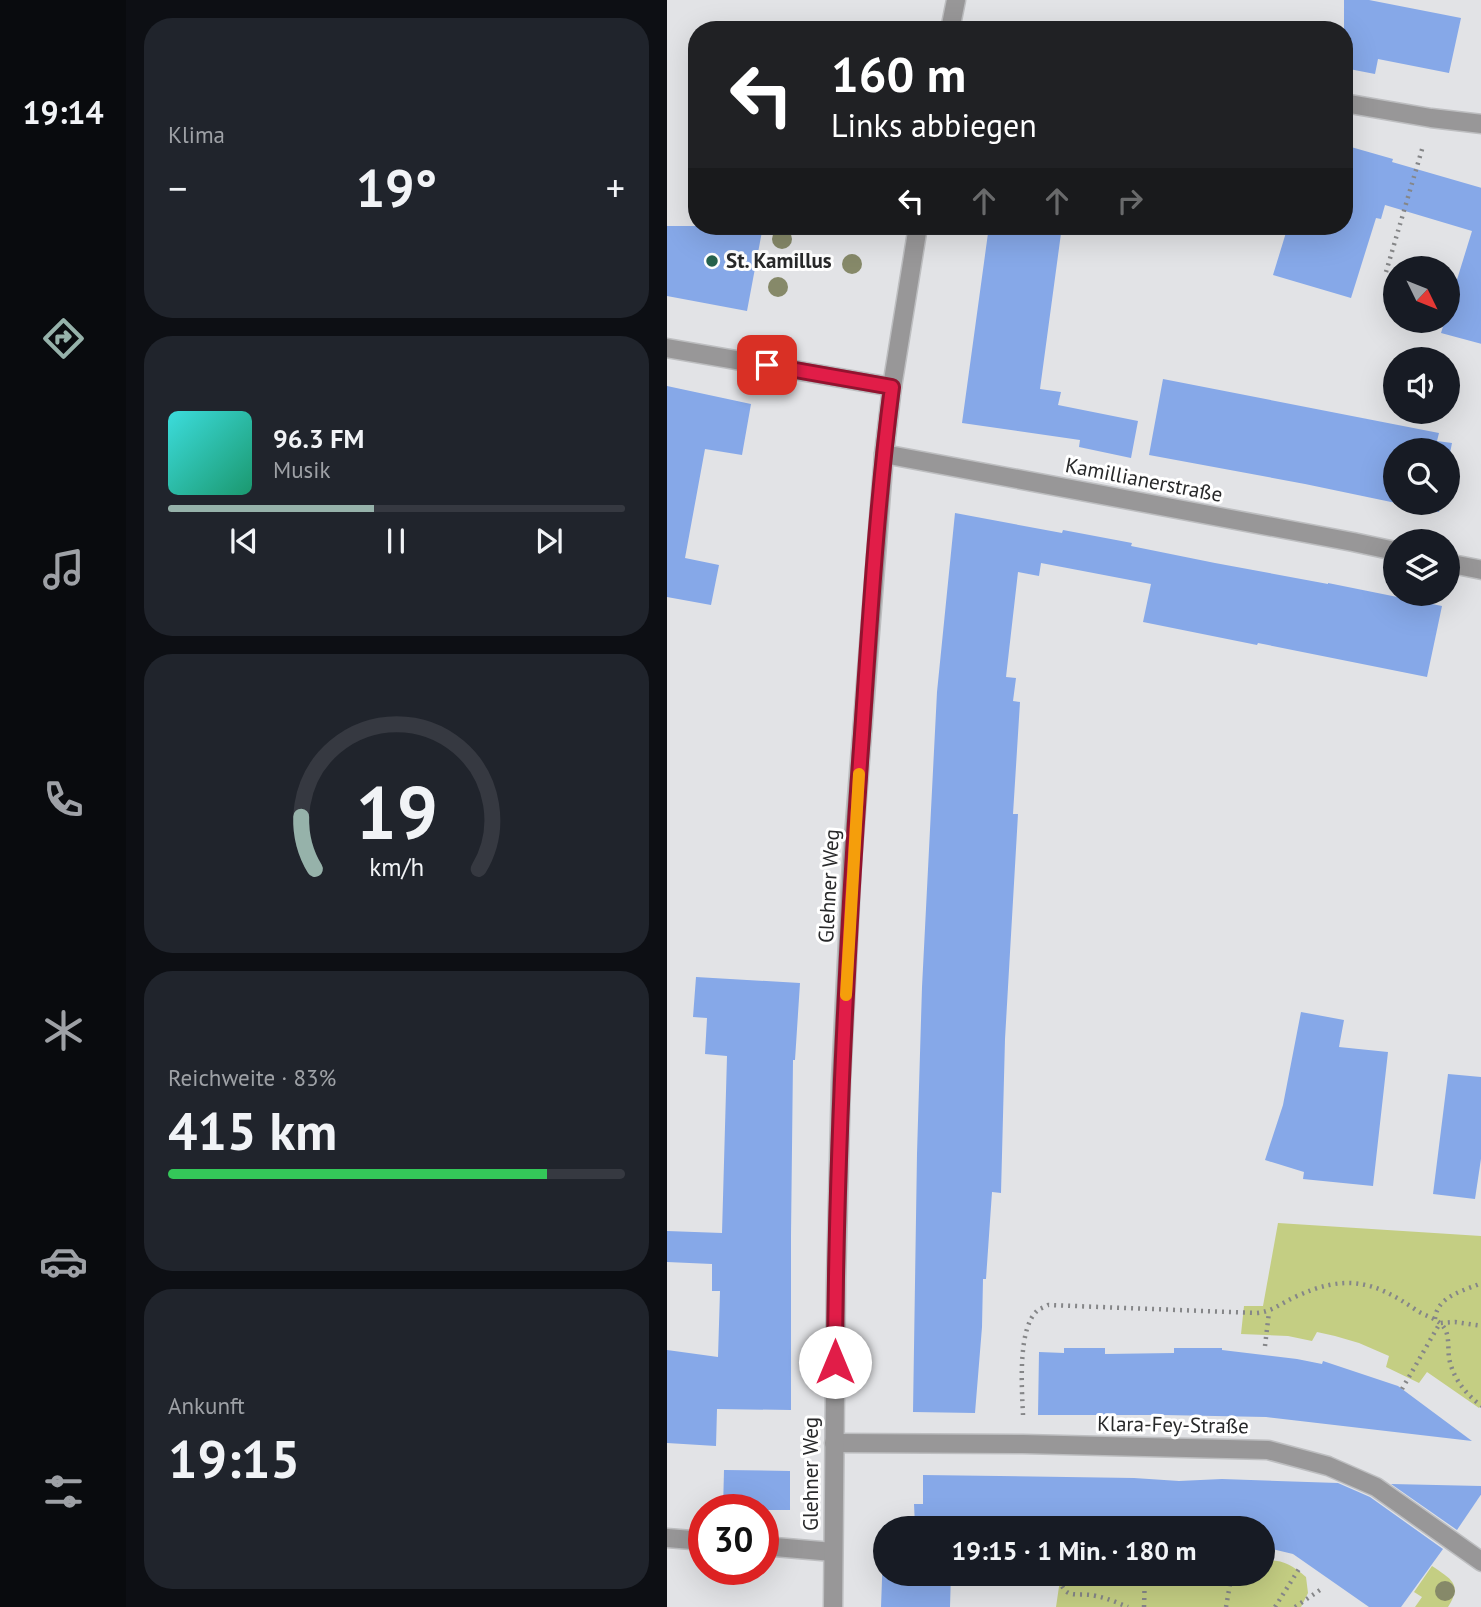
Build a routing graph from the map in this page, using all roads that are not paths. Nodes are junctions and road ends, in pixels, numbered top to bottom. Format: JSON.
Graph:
{"nodes":[{"id":1,"x":956,"y":0,"type":"edge"},
{"id":2,"x":952,"y":21,"type":"edge"},
{"id":3,"x":1353,"y":105,"type":"edge"},
{"id":4,"x":1481,"y":124,"type":"edge"},
{"id":5,"x":917,"y":235,"type":"edge"},
{"id":6,"x":667,"y":348,"type":"edge"},
{"id":7,"x":892,"y":387,"type":"junction"},
{"id":8,"x":884,"y":454,"type":"junction"},
{"id":9,"x":1383,"y":549,"type":"edge"},
{"id":10,"x":1460,"y":566,"type":"edge"},
{"id":11,"x":1481,"y":570,"type":"edge"},
{"id":12,"x":834,"y":1443,"type":"junction"},
{"id":13,"x":667,"y":1538,"type":"edge"},
{"id":14,"x":688,"y":1540,"type":"edge"},
{"id":15,"x":779,"y":1547,"type":"edge"},
{"id":16,"x":833,"y":1552,"type":"junction"},
{"id":17,"x":1481,"y":1562,"type":"edge"},
{"id":18,"x":833,"y":1607,"type":"edge"}],
"edges":[{"from":1,"to":2,"type":"street"},
{"from":3,"to":4,"type":"street"},
{"from":5,"to":7,"type":"street","name":"Glehner Weg"},
{"from":6,"to":7,"type":"street"},
{"from":7,"to":8,"type":"street","name":"Glehner Weg"},
{"from":8,"to":9,"type":"street","name":"Kamillianerstraße"},
{"from":8,"to":12,"type":"street","name":"Glehner Weg"},
{"from":10,"to":11,"type":"street"},
{"from":12,"to":16,"type":"street","name":"Glehner Weg"},
{"from":12,"to":17,"type":"street","name":"Klara-Fey-Straße"},
{"from":13,"to":14,"type":"street"},
{"from":15,"to":16,"type":"street","name":"Glehner Weg"},
{"from":16,"to":18,"type":"street","name":"Glehner Weg"}]}
